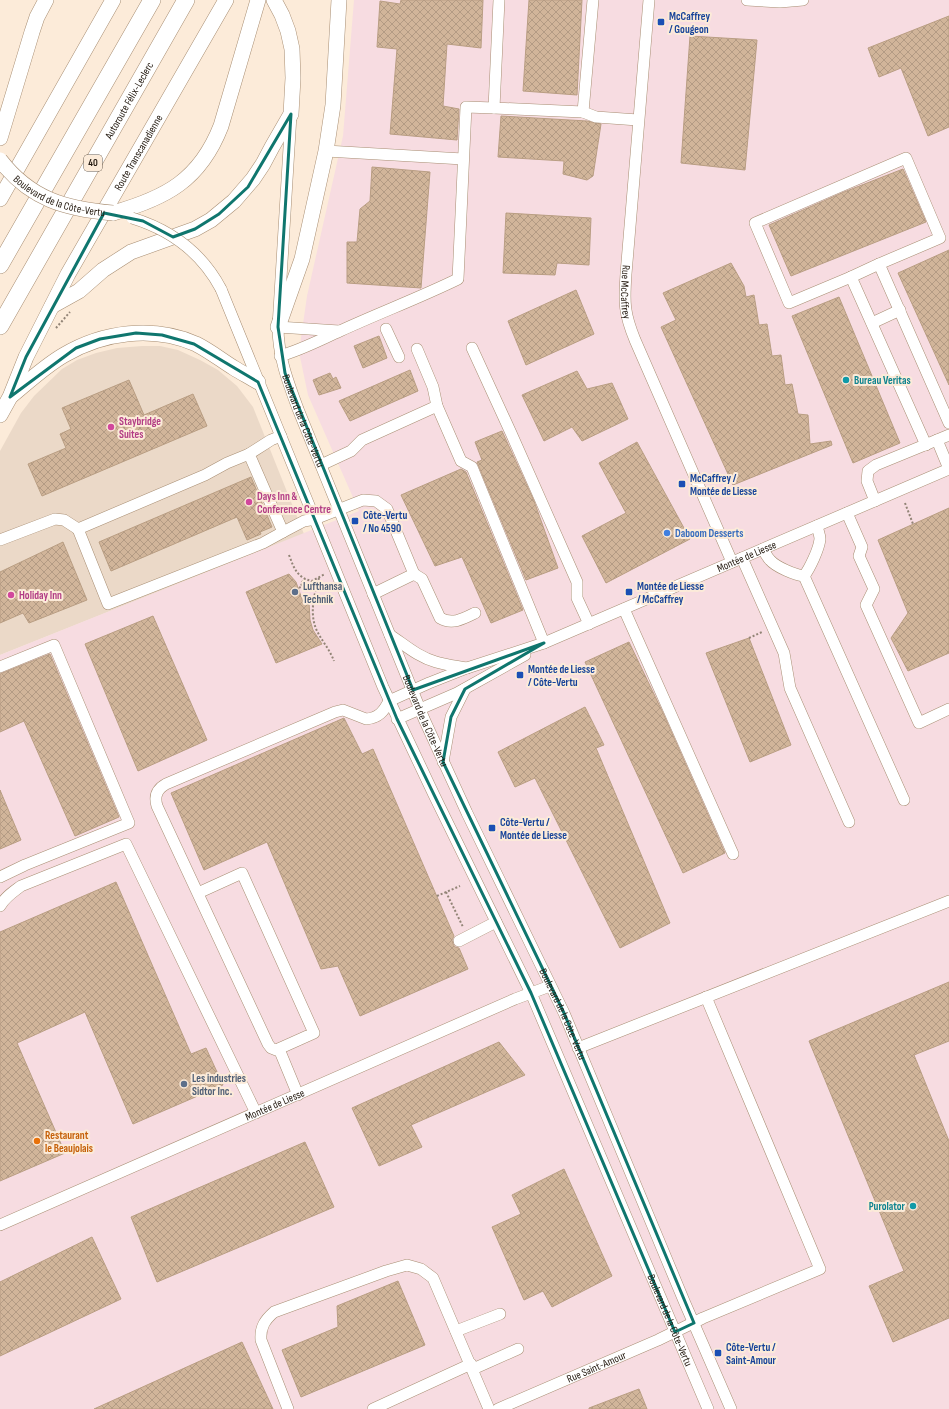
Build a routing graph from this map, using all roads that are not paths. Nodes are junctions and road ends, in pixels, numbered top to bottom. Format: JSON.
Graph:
{"nodes":[{"id":1,"x":46,"y":0,"type":"edge"},
{"id":2,"x":113,"y":0,"type":"edge"},
{"id":3,"x":152,"y":0,"type":"edge"},
{"id":4,"x":186,"y":0,"type":"edge"},
{"id":5,"x":226,"y":0,"type":"edge"},
{"id":6,"x":258,"y":0,"type":"edge"},
{"id":7,"x":274,"y":0,"type":"edge"},
{"id":8,"x":339,"y":0,"type":"edge"},
{"id":9,"x":499,"y":0,"type":"edge"},
{"id":10,"x":593,"y":0,"type":"edge"},
{"id":11,"x":649,"y":0,"type":"edge"},
{"id":12,"x":747,"y":0,"type":"edge"},
{"id":13,"x":803,"y":0,"type":"edge"},
{"id":14,"x":494,"y":108,"type":"junction"},
{"id":15,"x":583,"y":112,"type":"junction"},
{"id":16,"x":291,"y":114,"type":"junction"},
{"id":17,"x":638,"y":120,"type":"junction"},
{"id":18,"x":0,"y":138,"type":"edge"},
{"id":19,"x":326,"y":151,"type":"junction"},
{"id":20,"x":463,"y":159,"type":"junction"},
{"id":21,"x":0,"y":160,"type":"edge"},
{"id":22,"x":0,"y":199,"type":"edge"},
{"id":23,"x":113,"y":213,"type":"junction"},
{"id":24,"x":879,"y":264,"type":"junction"},
{"id":25,"x":0,"y":265,"type":"edge"},
{"id":26,"x":851,"y":276,"type":"junction"},
{"id":27,"x":52,"y":306,"type":"junction"},
{"id":28,"x":900,"y":310,"type":"junction"},
{"id":29,"x":872,"y":323,"type":"junction"},
{"id":30,"x":0,"y":326,"type":"edge"},
{"id":31,"x":278,"y":327,"type":"junction"},
{"id":32,"x":386,"y":329,"type":"dead end"},
{"id":33,"x":340,"y":331,"type":"junction"},
{"id":34,"x":472,"y":348,"type":"dead end"},
{"id":35,"x":417,"y":349,"type":"dead end"},
{"id":36,"x":280,"y":356,"type":"junction"},
{"id":37,"x":399,"y":357,"type":"dead end"},
{"id":38,"x":258,"y":382,"type":"junction"},
{"id":39,"x":10,"y":397,"type":"junction"},
{"id":40,"x":437,"y":406,"type":"junction"},
{"id":41,"x":0,"y":415,"type":"edge"},
{"id":42,"x":949,"y":422,"type":"edge"},
{"id":43,"x":949,"y":435,"type":"edge"},
{"id":44,"x":281,"y":436,"type":"junction"},
{"id":45,"x":937,"y":440,"type":"junction"},
{"id":46,"x":926,"y":445,"type":"junction"},
{"id":47,"x":250,"y":454,"type":"junction"},
{"id":48,"x":321,"y":465,"type":"junction"},
{"id":49,"x":949,"y":469,"type":"edge"},
{"id":50,"x":875,"y":501,"type":"junction"},
{"id":51,"x":339,"y":510,"type":"junction"},
{"id":52,"x":847,"y":513,"type":"junction"},
{"id":53,"x":315,"y":519,"type":"junction"},
{"id":54,"x":817,"y":526,"type":"junction"},
{"id":55,"x":78,"y":529,"type":"junction"},
{"id":56,"x":283,"y":532,"type":"junction"},
{"id":57,"x":0,"y":540,"type":"edge"},
{"id":58,"x":763,"y":549,"type":"junction"},
{"id":59,"x":737,"y":560,"type":"junction"},
{"id":60,"x":414,"y":574,"type":"junction"},
{"id":61,"x":804,"y":576,"type":"junction"},
{"id":62,"x":373,"y":594,"type":"junction"},
{"id":63,"x":624,"y":609,"type":"junction"},
{"id":64,"x":475,"y":614,"type":"dead end"},
{"id":65,"x":589,"y":624,"type":"junction"},
{"id":66,"x":390,"y":634,"type":"junction"},
{"id":67,"x":544,"y":643,"type":"junction"},
{"id":68,"x":0,"y":667,"type":"edge"},
{"id":69,"x":467,"y":668,"type":"junction"},
{"id":70,"x":465,"y":689,"type":"junction"},
{"id":71,"x":413,"y":690,"type":"junction"},
{"id":72,"x":389,"y":701,"type":"junction"},
{"id":73,"x":949,"y":709,"type":"edge"},
{"id":74,"x":420,"y":710,"type":"junction"},
{"id":75,"x":383,"y":713,"type":"junction"},
{"id":76,"x":397,"y":719,"type":"junction"},
{"id":77,"x":443,"y":762,"type":"junction"},
{"id":78,"x":904,"y":800,"type":"dead end"},
{"id":79,"x":848,"y":822,"type":"dead end"},
{"id":80,"x":733,"y":854,"type":"dead end"},
{"id":81,"x":0,"y":877,"type":"edge"},
{"id":82,"x":198,"y":893,"type":"junction"},
{"id":83,"x":949,"y":901,"type":"edge"},
{"id":84,"x":0,"y":906,"type":"edge"},
{"id":85,"x":496,"y":922,"type":"junction"},
{"id":86,"x":459,"y":941,"type":"dead end"},
{"id":87,"x":550,"y":986,"type":"junction"},
{"id":88,"x":531,"y":993,"type":"junction"},
{"id":89,"x":706,"y":997,"type":"junction"},
{"id":90,"x":578,"y":1048,"type":"junction"},
{"id":91,"x":279,"y":1049,"type":"junction"},
{"id":92,"x":298,"y":1094,"type":"junction"},
{"id":93,"x":256,"y":1113,"type":"junction"},
{"id":94,"x":0,"y":1225,"type":"edge"},
{"id":95,"x":500,"y":1314,"type":"dead end"},
{"id":96,"x":694,"y":1323,"type":"junction"},
{"id":97,"x":456,"y":1331,"type":"junction"},
{"id":98,"x":675,"y":1332,"type":"junction"},
{"id":99,"x":518,"y":1349,"type":"dead end"},
{"id":100,"x":472,"y":1366,"type":"junction"},
{"id":101,"x":288,"y":1409,"type":"edge"},
{"id":102,"x":373,"y":1409,"type":"edge"},
{"id":103,"x":489,"y":1409,"type":"edge"},
{"id":104,"x":498,"y":1409,"type":"edge"},
{"id":105,"x":708,"y":1409,"type":"edge"},
{"id":106,"x":731,"y":1409,"type":"edge"}],
"edges":[{"from":1,"to":18,"type":"main road"},
{"from":2,"to":22,"type":"main road"},
{"from":3,"to":25,"type":"highway"},
{"from":4,"to":30,"type":"highway","name":"Autoroute Félix-Leclerc","number":"40"},
{"from":5,"to":27,"type":"main road","name":"Route Transcanadienne"},
{"from":6,"to":23,"type":"main road"},
{"from":7,"to":16,"type":"main road","name":"Boulevard de la Côte-Vertu"},
{"from":8,"to":19,"type":"main road"},
{"from":9,"to":14,"type":"street"},
{"from":10,"to":15,"type":"street"},
{"from":11,"to":17,"type":"street","name":"Rue McCaffrey"},
{"from":12,"to":13,"type":"street"},
{"from":14,"to":15,"type":"street"},
{"from":14,"to":20,"type":"street"},
{"from":15,"to":17,"type":"street"},
{"from":16,"to":27,"type":"main road"},
{"from":16,"to":31,"type":"street","name":"Boulevard de la Côte-Vertu"},
{"from":17,"to":59,"type":"street","name":"Rue McCaffrey"},
{"from":19,"to":20,"type":"street"},
{"from":19,"to":31,"type":"main road"},
{"from":20,"to":33,"type":"street"},
{"from":21,"to":23,"type":"main road","name":"Boulevard de la Côte-Vertu","bridge":true},
{"from":23,"to":38,"type":"street","name":"Boulevard de la Côte-Vertu","bridge":true},
{"from":24,"to":26,"type":"street"},
{"from":24,"to":26,"type":"street"},
{"from":24,"to":28,"type":"street"},
{"from":26,"to":29,"type":"street"},
{"from":27,"to":39,"type":"main road","name":"Route Transcanadienne"},
{"from":28,"to":29,"type":"street"},
{"from":28,"to":42,"type":"street"},
{"from":29,"to":46,"type":"street"},
{"from":31,"to":33,"type":"street"},
{"from":31,"to":36,"type":"street","name":"Boulevard de la Côte-Vertu"},
{"from":32,"to":37,"type":"street"},
{"from":33,"to":36,"type":"street"},
{"from":34,"to":65,"type":"street"},
{"from":35,"to":40,"type":"street"},
{"from":36,"to":48,"type":"street","name":"Boulevard de la Côte-Vertu"},
{"from":38,"to":39,"type":"main road"},
{"from":38,"to":44,"type":"street","name":"Boulevard de la Côte-Vertu"},
{"from":39,"to":41,"type":"main road","name":"Route Transcanadienne"},
{"from":40,"to":48,"type":"street"},
{"from":40,"to":67,"type":"street"},
{"from":43,"to":45,"type":"street"},
{"from":44,"to":47,"type":"street"},
{"from":44,"to":53,"type":"street","name":"Boulevard de la Côte-Vertu"},
{"from":45,"to":46,"type":"street"},
{"from":45,"to":49,"type":"street"},
{"from":46,"to":50,"type":"street"},
{"from":47,"to":55,"type":"street"},
{"from":47,"to":56,"type":"street"},
{"from":48,"to":51,"type":"street","name":"Boulevard de la Côte-Vertu"},
{"from":49,"to":50,"type":"street","name":"Montée de Liesse"},
{"from":50,"to":52,"type":"street","name":"Montée de Liesse"},
{"from":51,"to":53,"type":"street"},
{"from":51,"to":60,"type":"street"},
{"from":51,"to":62,"type":"street","name":"Boulevard de la Côte-Vertu"},
{"from":52,"to":54,"type":"street","name":"Montée de Liesse"},
{"from":52,"to":73,"type":"street"},
{"from":53,"to":56,"type":"street"},
{"from":53,"to":72,"type":"street","name":"Boulevard de la Côte-Vertu"},
{"from":54,"to":58,"type":"street","name":"Montée de Liesse"},
{"from":54,"to":61,"type":"street"},
{"from":55,"to":56,"type":"street"},
{"from":55,"to":57,"type":"street"},
{"from":58,"to":59,"type":"street","name":"Montée de Liesse"},
{"from":58,"to":61,"type":"street"},
{"from":59,"to":63,"type":"street","name":"Montée de Liesse"},
{"from":59,"to":79,"type":"street","name":"Rue McCaffrey"},
{"from":60,"to":62,"type":"street"},
{"from":60,"to":64,"type":"street"},
{"from":61,"to":78,"type":"street"},
{"from":62,"to":66,"type":"street","name":"Boulevard de la Côte-Vertu"},
{"from":63,"to":65,"type":"street","name":"Montée de Liesse"},
{"from":63,"to":80,"type":"street"},
{"from":65,"to":67,"type":"street","name":"Montée de Liesse"},
{"from":66,"to":69,"type":"street"},
{"from":66,"to":71,"type":"street","name":"Boulevard de la Côte-Vertu"},
{"from":67,"to":69,"type":"street","name":"Montée de Liesse"},
{"from":67,"to":70,"type":"street","name":"Montée de Liesse"},
{"from":68,"to":81,"type":"street"},
{"from":69,"to":71,"type":"street","name":"Montée de Liesse"},
{"from":70,"to":74,"type":"street","name":"Montée de Liesse"},
{"from":70,"to":77,"type":"street"},
{"from":71,"to":72,"type":"street","name":"Montée de Liesse"},
{"from":71,"to":74,"type":"street","name":"Boulevard de la Côte-Vertu"},
{"from":72,"to":75,"type":"street"},
{"from":72,"to":76,"type":"street","name":"Boulevard de la Côte-Vertu"},
{"from":74,"to":76,"type":"street","name":"Montée de Liesse"},
{"from":74,"to":77,"type":"street","name":"Boulevard de la Côte-Vertu"},
{"from":75,"to":76,"type":"street"},
{"from":75,"to":82,"type":"street"},
{"from":76,"to":85,"type":"street","name":"Boulevard de la Côte-Vertu"},
{"from":77,"to":87,"type":"street","name":"Boulevard de la Côte-Vertu"},
{"from":82,"to":91,"type":"street"},
{"from":82,"to":91,"type":"street"},
{"from":83,"to":89,"type":"street"},
{"from":84,"to":93,"type":"street"},
{"from":85,"to":86,"type":"street"},
{"from":85,"to":88,"type":"street","name":"Boulevard de la Côte-Vertu"},
{"from":87,"to":88,"type":"street","name":"Montée de Liesse"},
{"from":87,"to":90,"type":"street","name":"Boulevard de la Côte-Vertu"},
{"from":88,"to":92,"type":"street","name":"Montée de Liesse"},
{"from":88,"to":98,"type":"street","name":"Boulevard de la Côte-Vertu"},
{"from":89,"to":90,"type":"street"},
{"from":89,"to":96,"type":"street","name":"Rue Saint-Amour"},
{"from":90,"to":96,"type":"street","name":"Boulevard de la Côte-Vertu"},
{"from":91,"to":92,"type":"street"},
{"from":92,"to":93,"type":"street","name":"Montée de Liesse"},
{"from":93,"to":94,"type":"street","name":"Montée de Liesse"},
{"from":95,"to":97,"type":"street"},
{"from":96,"to":98,"type":"street","name":"Rue Saint-Amour"},
{"from":96,"to":106,"type":"street","name":"Boulevard de la Côte-Vertu"},
{"from":97,"to":100,"type":"street"},
{"from":97,"to":101,"type":"street"},
{"from":98,"to":104,"type":"street","name":"Rue Saint-Amour"},
{"from":98,"to":105,"type":"street","name":"Boulevard de la Côte-Vertu"},
{"from":99,"to":100,"type":"street"},
{"from":100,"to":102,"type":"street"},
{"from":100,"to":103,"type":"street"}]}
